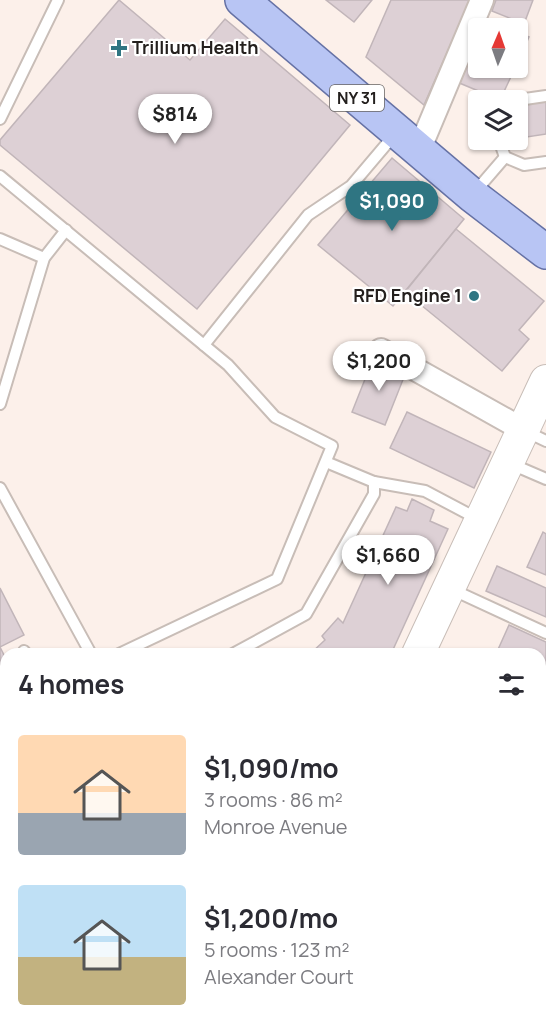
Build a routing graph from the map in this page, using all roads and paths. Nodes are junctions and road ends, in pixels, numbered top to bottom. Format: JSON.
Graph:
{"nodes":[{"id":1,"x":58,"y":0,"type":"edge"},
{"id":2,"x":242,"y":0,"type":"edge"},
{"id":3,"x":482,"y":0,"type":"edge"},
{"id":4,"x":546,"y":96,"type":"edge"},
{"id":5,"x":528,"y":99,"type":"edge"},
{"id":6,"x":0,"y":119,"type":"edge"},
{"id":7,"x":408,"y":141,"type":"junction"},
{"id":8,"x":503,"y":150,"type":"edge"},
{"id":9,"x":505,"y":157,"type":"junction"},
{"id":10,"x":546,"y":162,"type":"edge"},
{"id":11,"x":0,"y":176,"type":"edge"},
{"id":12,"x":473,"y":195,"type":"junction"},
{"id":13,"x":66,"y":230,"type":"junction"},
{"id":14,"x":0,"y":239,"type":"edge"},
{"id":15,"x":546,"y":252,"type":"edge"},
{"id":16,"x":44,"y":258,"type":"junction"},
{"id":17,"x":204,"y":345,"type":"junction"},
{"id":18,"x":381,"y":350,"type":"dead end"},
{"id":19,"x":546,"y":381,"type":"edge"},
{"id":20,"x":0,"y":404,"type":"edge"},
{"id":21,"x":534,"y":435,"type":"edge"},
{"id":22,"x":326,"y":462,"type":"junction"},
{"id":23,"x":506,"y":462,"type":"junction"},
{"id":24,"x":546,"y":479,"type":"edge"},
{"id":25,"x":374,"y":482,"type":"junction"},
{"id":26,"x":0,"y":488,"type":"edge"},
{"id":27,"x":480,"y":520,"type":"junction"},
{"id":28,"x":448,"y":587,"type":"junction"},
{"id":29,"x":546,"y":633,"type":"edge"},
{"id":30,"x":88,"y":648,"type":"edge"},
{"id":31,"x":132,"y":648,"type":"edge"},
{"id":32,"x":244,"y":648,"type":"edge"},
{"id":33,"x":421,"y":648,"type":"edge"}],
"edges":[{"from":1,"to":6,"type":"lane"},
{"from":2,"to":7,"type":"main road","number":"NY 31"},
{"from":3,"to":7,"type":"street"},
{"from":4,"to":5,"type":"lane"},
{"from":7,"to":12,"type":"main road","number":"NY 31"},
{"from":7,"to":17,"type":"lane"},
{"from":8,"to":9,"type":"lane"},
{"from":9,"to":10,"type":"lane"},
{"from":9,"to":12,"type":"lane"},
{"from":11,"to":13,"type":"lane"},
{"from":12,"to":15,"type":"main road","number":"NY 31"},
{"from":13,"to":16,"type":"lane"},
{"from":13,"to":17,"type":"lane"},
{"from":14,"to":16,"type":"lane"},
{"from":16,"to":20,"type":"lane"},
{"from":17,"to":22,"type":"lane"},
{"from":18,"to":21,"type":"street"},
{"from":19,"to":21,"type":"street"},
{"from":21,"to":23,"type":"street"},
{"from":22,"to":25,"type":"lane"},
{"from":22,"to":31,"type":"lane"},
{"from":23,"to":24,"type":"lane"},
{"from":23,"to":27,"type":"street"},
{"from":25,"to":27,"type":"lane"},
{"from":25,"to":32,"type":"lane"},
{"from":26,"to":30,"type":"lane"},
{"from":27,"to":28,"type":"street"},
{"from":28,"to":29,"type":"lane"},
{"from":28,"to":33,"type":"street"}]}
